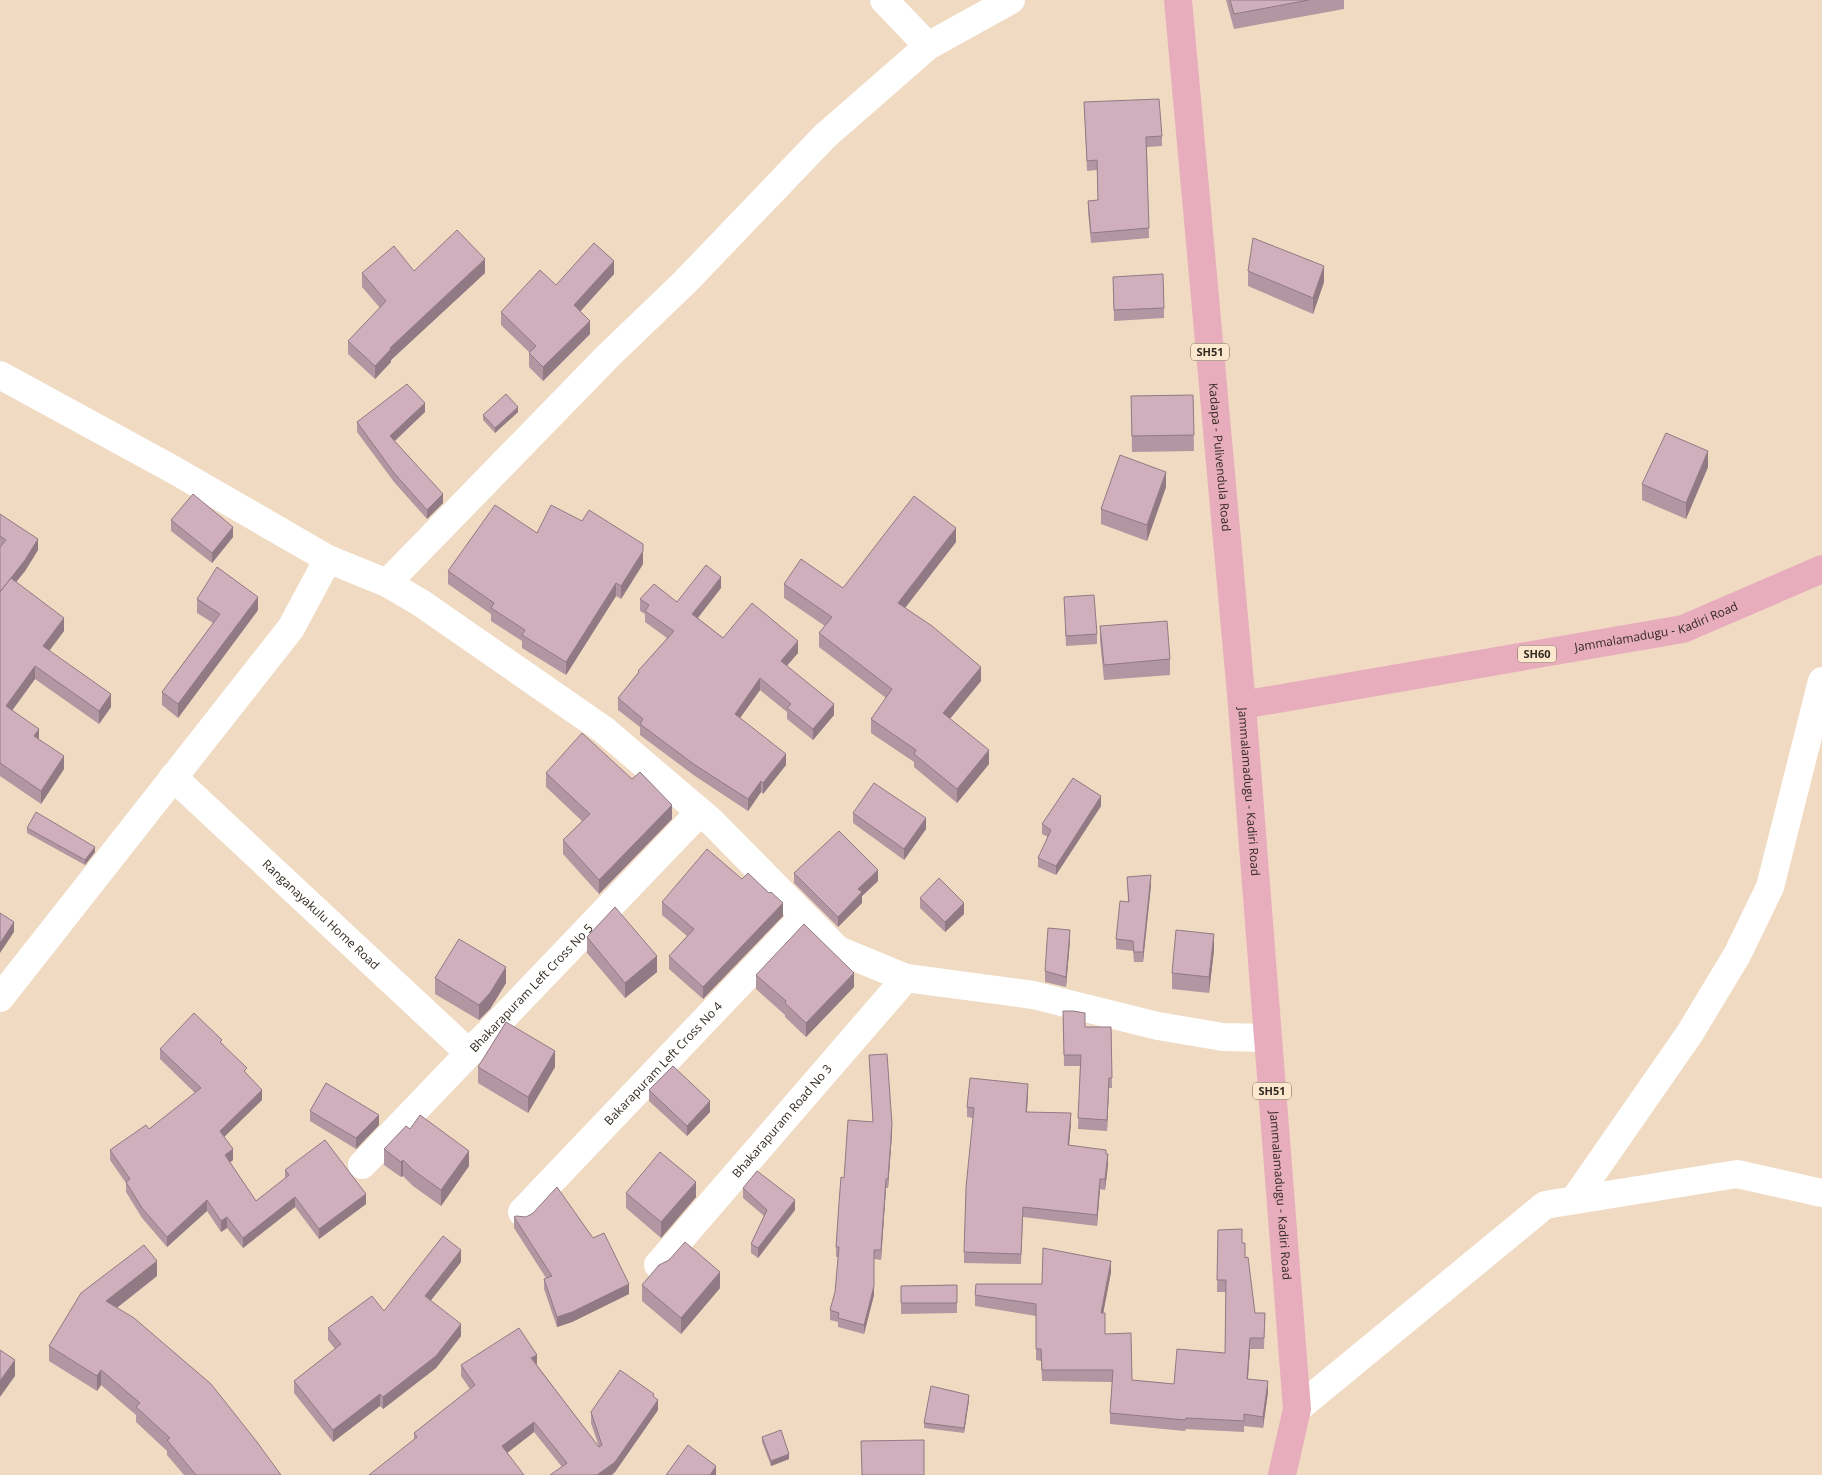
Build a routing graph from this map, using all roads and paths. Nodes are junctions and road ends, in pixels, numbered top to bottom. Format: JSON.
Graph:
{"nodes":[{"id":1,"x":884,"y":0,"type":"edge"},
{"id":2,"x":1011,"y":0,"type":"edge"},
{"id":3,"x":1178,"y":0,"type":"edge"},
{"id":4,"x":928,"y":46,"type":"junction"},
{"id":5,"x":0,"y":375,"type":"edge"},
{"id":6,"x":328,"y":559,"type":"junction"},
{"id":7,"x":1822,"y":569,"type":"edge"},
{"id":8,"x":387,"y":583,"type":"junction"},
{"id":9,"x":1822,"y":681,"type":"edge"},
{"id":10,"x":1242,"y":705,"type":"junction"},
{"id":11,"x":1814,"y":752,"type":"edge"},
{"id":12,"x":173,"y":777,"type":"junction"},
{"id":13,"x":700,"y":812,"type":"junction"},
{"id":14,"x":804,"y":916,"type":"junction"},
{"id":15,"x":906,"y":978,"type":"junction"},
{"id":16,"x":0,"y":998,"type":"edge"},
{"id":17,"x":1268,"y":1038,"type":"junction"},
{"id":18,"x":469,"y":1053,"type":"junction"},
{"id":19,"x":362,"y":1164,"type":"dead end"},
{"id":20,"x":1822,"y":1193,"type":"edge"},
{"id":21,"x":1574,"y":1200,"type":"junction"},
{"id":22,"x":522,"y":1212,"type":"dead end"},
{"id":23,"x":658,"y":1265,"type":"edge"},
{"id":24,"x":1297,"y":1410,"type":"junction"},
{"id":25,"x":1282,"y":1475,"type":"edge"}],
"edges":[{"from":1,"to":4,"type":"street"},
{"from":2,"to":4,"type":"street"},
{"from":3,"to":10,"type":"main road","name":"Kadapa - Pulivendula Road","number":"SH51"},
{"from":4,"to":8,"type":"street"},
{"from":5,"to":6,"type":"street"},
{"from":6,"to":8,"type":"street"},
{"from":6,"to":12,"type":"street"},
{"from":7,"to":10,"type":"main road","name":"Jammalamadugu - Kadiri Road","number":"SH60"},
{"from":8,"to":13,"type":"street"},
{"from":9,"to":11,"type":"street"},
{"from":10,"to":17,"type":"main road","name":"Jammalamadugu - Kadiri Road","number":"SH51"},
{"from":11,"to":21,"type":"street"},
{"from":12,"to":16,"type":"street"},
{"from":12,"to":18,"type":"street","name":"Ranganayakulu Home Road"},
{"from":13,"to":14,"type":"street"},
{"from":13,"to":18,"type":"street","name":"Bhakarapuram Left Cross No 5"},
{"from":14,"to":15,"type":"street"},
{"from":14,"to":22,"type":"street","name":"Bakarapuram Left Cross No 4"},
{"from":15,"to":17,"type":"street"},
{"from":15,"to":23,"type":"street","name":"Bhakarapuram Road No 3"},
{"from":17,"to":24,"type":"main road","name":"Jammalamadugu - Kadiri Road","number":"SH51"},
{"from":18,"to":19,"type":"street","name":"Bhakarapuram Left Cross No 5"},
{"from":20,"to":21,"type":"street"},
{"from":21,"to":24,"type":"street"},
{"from":24,"to":25,"type":"main road","name":"Jammalamadugu - Kadiri Road","number":"SH51"}]}
